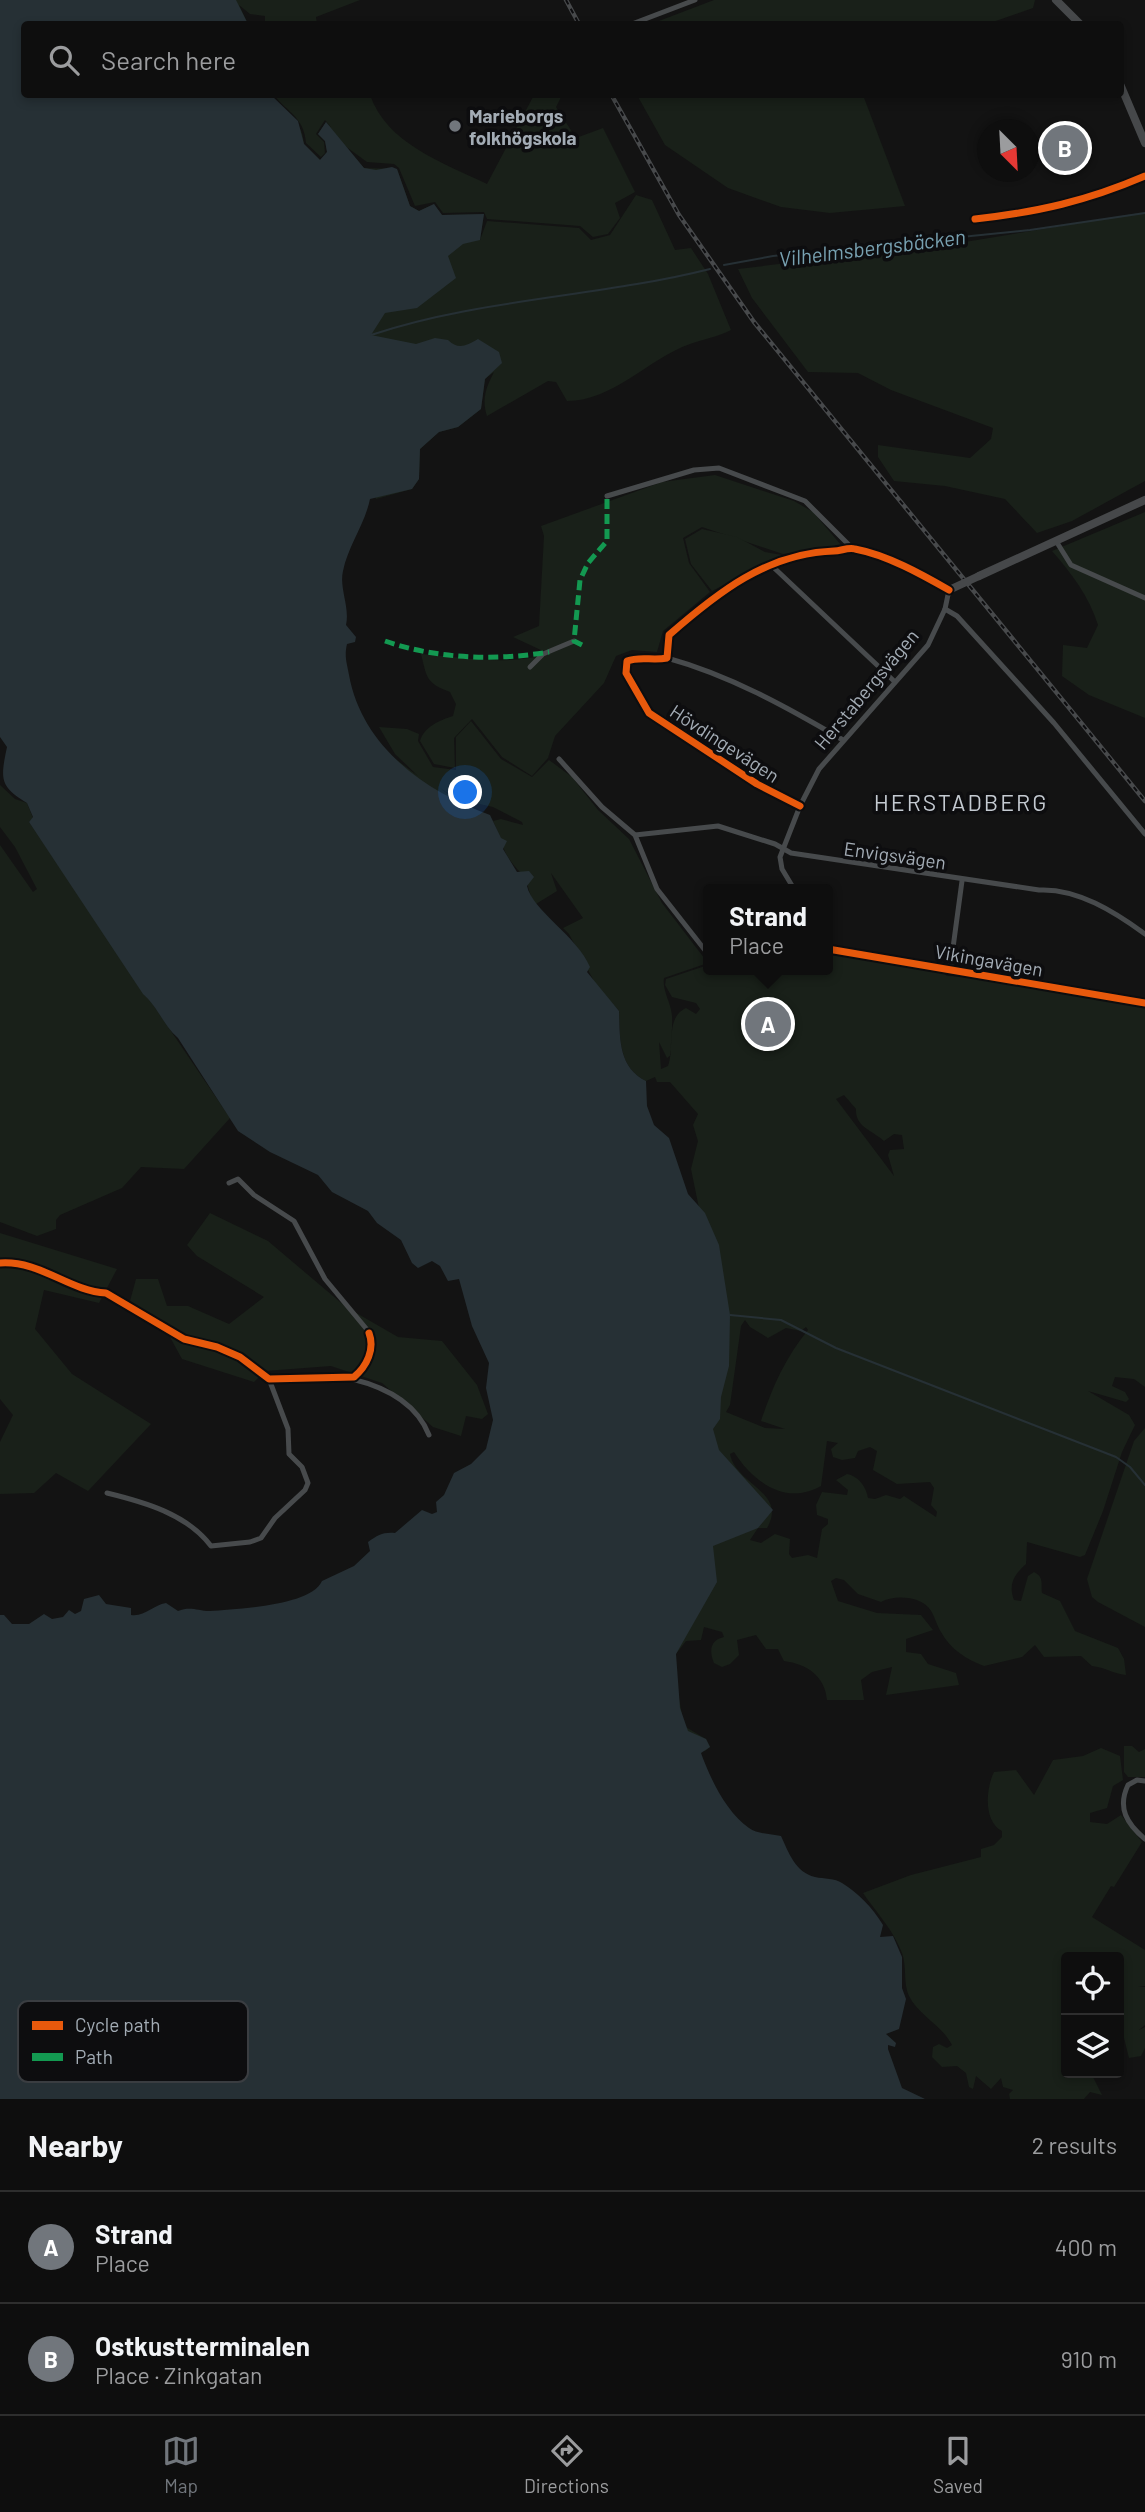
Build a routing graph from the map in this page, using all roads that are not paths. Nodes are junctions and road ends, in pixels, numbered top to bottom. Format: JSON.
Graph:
{"nodes":[{"id":1,"x":695,"y":0,"type":"edge"},
{"id":2,"x":1056,"y":0,"type":"edge"},
{"id":3,"x":640,"y":21,"type":"edge"},
{"id":4,"x":1077,"y":21,"type":"edge"},
{"id":5,"x":1124,"y":92,"type":"edge"},
{"id":6,"x":1145,"y":143,"type":"edge"},
{"id":7,"x":1145,"y":176,"type":"edge"},
{"id":8,"x":975,"y":219,"type":"dead end"},
{"id":9,"x":607,"y":496,"type":"dead end"},
{"id":10,"x":1145,"y":499,"type":"edge"},
{"id":11,"x":1055,"y":541,"type":"junction"},
{"id":12,"x":852,"y":548,"type":"junction"},
{"id":13,"x":770,"y":564,"type":"junction"},
{"id":14,"x":949,"y":590,"type":"junction"},
{"id":15,"x":1145,"y":598,"type":"edge"},
{"id":16,"x":945,"y":609,"type":"junction"},
{"id":17,"x":574,"y":641,"type":"dead end"},
{"id":18,"x":667,"y":658,"type":"junction"},
{"id":19,"x":530,"y":667,"type":"dead end"},
{"id":20,"x":895,"y":682,"type":"junction"},
{"id":21,"x":843,"y":740,"type":"junction"},
{"id":22,"x":559,"y":759,"type":"dead end"},
{"id":23,"x":800,"y":806,"type":"junction"},
{"id":24,"x":1145,"y":834,"type":"edge"},
{"id":25,"x":635,"y":835,"type":"junction"},
{"id":26,"x":782,"y":848,"type":"junction"},
{"id":27,"x":962,"y":881,"type":"junction"},
{"id":28,"x":791,"y":884,"type":"edge"},
{"id":29,"x":1145,"y":934,"type":"edge"},
{"id":30,"x":703,"y":946,"type":"edge"},
{"id":31,"x":833,"y":950,"type":"edge"},
{"id":32,"x":950,"y":970,"type":"junction"},
{"id":33,"x":1145,"y":1003,"type":"edge"},
{"id":34,"x":229,"y":1183,"type":"dead end"},
{"id":35,"x":0,"y":1263,"type":"edge"},
{"id":36,"x":349,"y":1378,"type":"junction"},
{"id":37,"x":268,"y":1379,"type":"junction"},
{"id":38,"x":429,"y":1435,"type":"dead end"},
{"id":39,"x":107,"y":1493,"type":"dead end"},
{"id":40,"x":1145,"y":1781,"type":"edge"},
{"id":41,"x":1145,"y":1839,"type":"edge"}],
"edges":[{"from":1,"to":3,"type":"street"},
{"from":2,"to":4,"type":"street"},
{"from":5,"to":6,"type":"street"},
{"from":7,"to":8,"type":"street"},
{"from":9,"to":12,"type":"street"},
{"from":10,"to":11,"type":"street"},
{"from":11,"to":14,"type":"street","bridge":true},
{"from":11,"to":15,"type":"street"},
{"from":12,"to":13,"type":"street"},
{"from":12,"to":14,"type":"street"},
{"from":13,"to":18,"type":"street"},
{"from":13,"to":20,"type":"street"},
{"from":14,"to":16,"type":"street","name":"Herstabergsvägen"},
{"from":16,"to":20,"type":"street","name":"Herstabergsvägen"},
{"from":16,"to":24,"type":"street"},
{"from":17,"to":19,"type":"street"},
{"from":18,"to":21,"type":"street"},
{"from":18,"to":23,"type":"street","name":"Hövdingevägen"},
{"from":20,"to":21,"type":"street","name":"Herstabergsvägen"},
{"from":21,"to":23,"type":"street","name":"Herstabergsvägen"},
{"from":22,"to":25,"type":"street"},
{"from":23,"to":26,"type":"street","name":"Herstabergsvägen"},
{"from":25,"to":26,"type":"street","name":"Envigsvägen"},
{"from":25,"to":30,"type":"street"},
{"from":26,"to":27,"type":"street","name":"Envigsvägen"},
{"from":26,"to":28,"type":"street"},
{"from":27,"to":29,"type":"street","name":"Envigsvägen"},
{"from":27,"to":32,"type":"street","name":"Vikingavägen"},
{"from":31,"to":32,"type":"street","name":"Vikingavägen"},
{"from":32,"to":33,"type":"street","name":"Vikingavägen"},
{"from":34,"to":36,"type":"street"},
{"from":35,"to":37,"type":"street"},
{"from":36,"to":37,"type":"street"},
{"from":36,"to":38,"type":"street"},
{"from":37,"to":39,"type":"street"},
{"from":40,"to":41,"type":"street"}]}
